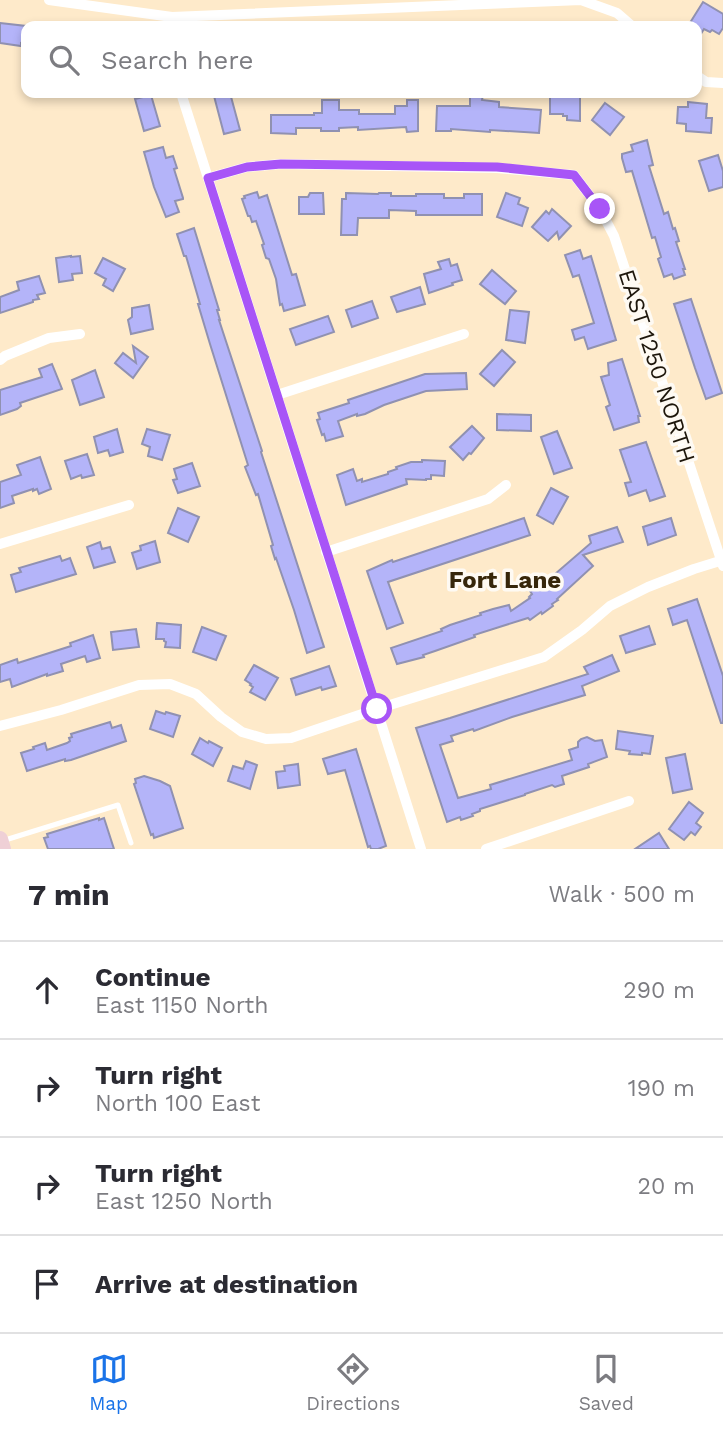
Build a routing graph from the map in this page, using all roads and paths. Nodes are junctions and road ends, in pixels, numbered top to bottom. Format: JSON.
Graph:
{"nodes":[{"id":1,"x":49,"y":0,"type":"edge"},
{"id":2,"x":581,"y":0,"type":"edge"},
{"id":3,"x":166,"y":21,"type":"edge"},
{"id":4,"x":191,"y":21,"type":"edge"},
{"id":5,"x":626,"y":21,"type":"edge"},
{"id":6,"x":702,"y":79,"type":"edge"},
{"id":7,"x":723,"y":83,"type":"edge"},
{"id":8,"x":183,"y":98,"type":"edge"},
{"id":9,"x":208,"y":178,"type":"junction"},
{"id":10,"x":80,"y":334,"type":"dead end"},
{"id":11,"x":464,"y":334,"type":"dead end"},
{"id":12,"x":0,"y":359,"type":"edge"},
{"id":13,"x":276,"y":395,"type":"junction"},
{"id":14,"x":506,"y":485,"type":"dead end"},
{"id":15,"x":129,"y":505,"type":"dead end"},
{"id":16,"x":0,"y":544,"type":"edge"},
{"id":17,"x":326,"y":552,"type":"junction"},
{"id":18,"x":722,"y":562,"type":"edge"},
{"id":19,"x":377,"y":709,"type":"junction"},
{"id":20,"x":0,"y":726,"type":"edge"},
{"id":21,"x":629,"y":802,"type":"dead end"},
{"id":22,"x":0,"y":841,"type":"edge"},
{"id":23,"x":131,"y":843,"type":"dead end"},
{"id":24,"x":3,"y":849,"type":"edge"},
{"id":25,"x":421,"y":849,"type":"edge"},
{"id":26,"x":486,"y":849,"type":"edge"}],
"edges":[{"from":1,"to":3,"type":"street"},
{"from":2,"to":4,"type":"street"},
{"from":2,"to":5,"type":"street"},
{"from":6,"to":7,"type":"street"},
{"from":8,"to":9,"type":"street"},
{"from":9,"to":13,"type":"street"},
{"from":9,"to":18,"type":"street","name":"EAST 1250 NORTH"},
{"from":10,"to":12,"type":"street"},
{"from":11,"to":13,"type":"street"},
{"from":13,"to":17,"type":"street"},
{"from":14,"to":17,"type":"street"},
{"from":15,"to":16,"type":"street"},
{"from":17,"to":19,"type":"street"},
{"from":18,"to":19,"type":"street"},
{"from":19,"to":20,"type":"street"},
{"from":19,"to":25,"type":"street"},
{"from":21,"to":26,"type":"street"},
{"from":22,"to":23,"type":"lane"},
{"from":22,"to":24,"type":"main road"}]}
